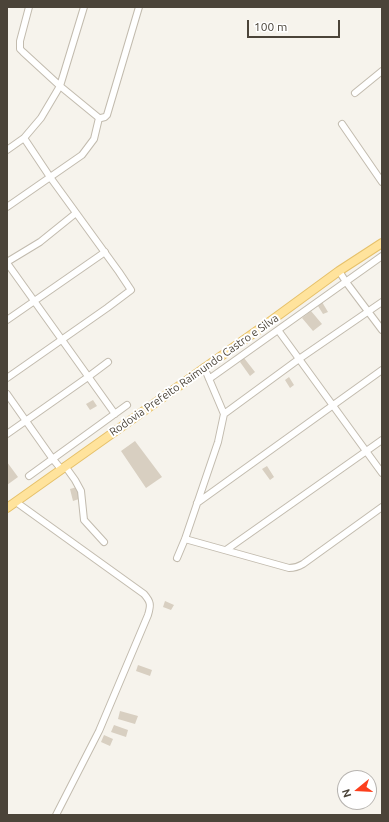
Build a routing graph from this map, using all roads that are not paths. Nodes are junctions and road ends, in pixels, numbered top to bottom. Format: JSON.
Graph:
{"nodes":[{"id":1,"x":29,"y":7,"type":"edge"},
{"id":2,"x":84,"y":7,"type":"edge"},
{"id":3,"x":139,"y":7,"type":"edge"},
{"id":4,"x":382,"y":71,"type":"edge"},
{"id":5,"x":60,"y":86,"type":"junction"},
{"id":6,"x":355,"y":93,"type":"dead end"},
{"id":7,"x":99,"y":118,"type":"junction"},
{"id":8,"x":342,"y":124,"type":"dead end"},
{"id":9,"x":24,"y":138,"type":"junction"},
{"id":10,"x":7,"y":150,"type":"edge"},
{"id":11,"x":50,"y":177,"type":"junction"},
{"id":12,"x":382,"y":182,"type":"edge"},
{"id":13,"x":7,"y":207,"type":"edge"},
{"id":14,"x":76,"y":213,"type":"junction"},
{"id":15,"x":382,"y":243,"type":"edge"},
{"id":16,"x":105,"y":252,"type":"junction"},
{"id":17,"x":382,"y":256,"type":"edge"},
{"id":18,"x":7,"y":263,"type":"edge"},
{"id":19,"x":339,"y":271,"type":"junction"},
{"id":20,"x":346,"y":282,"type":"junction"},
{"id":21,"x":34,"y":301,"type":"junction"},
{"id":22,"x":382,"y":302,"type":"edge"},
{"id":23,"x":368,"y":312,"type":"junction"},
{"id":24,"x":7,"y":320,"type":"edge"},
{"id":25,"x":278,"y":330,"type":"junction"},
{"id":26,"x":382,"y":330,"type":"edge"},
{"id":27,"x":62,"y":340,"type":"junction"},
{"id":28,"x":299,"y":359,"type":"junction"},
{"id":29,"x":108,"y":362,"type":"dead end"},
{"id":30,"x":204,"y":367,"type":"junction"},
{"id":31,"x":382,"y":370,"type":"edge"},
{"id":32,"x":88,"y":377,"type":"junction"},
{"id":33,"x":7,"y":378,"type":"edge"},
{"id":34,"x":209,"y":379,"type":"junction"},
{"id":35,"x":7,"y":394,"type":"edge"},
{"id":36,"x":127,"y":405,"type":"dead end"},
{"id":37,"x":333,"y":405,"type":"junction"},
{"id":38,"x":114,"y":414,"type":"junction"},
{"id":39,"x":224,"y":414,"type":"junction"},
{"id":40,"x":26,"y":421,"type":"junction"},
{"id":41,"x":7,"y":434,"type":"edge"},
{"id":42,"x":382,"y":440,"type":"edge"},
{"id":43,"x":366,"y":451,"type":"junction"},
{"id":44,"x":52,"y":458,"type":"junction"},
{"id":45,"x":63,"y":467,"type":"junction"},
{"id":46,"x":382,"y":473,"type":"edge"},
{"id":47,"x":29,"y":476,"type":"dead end"},
{"id":48,"x":16,"y":502,"type":"junction"},
{"id":49,"x":197,"y":503,"type":"junction"},
{"id":50,"x":382,"y":507,"type":"edge"},
{"id":51,"x":7,"y":508,"type":"edge"},
{"id":52,"x":185,"y":539,"type":"junction"},
{"id":53,"x":104,"y":542,"type":"dead end"},
{"id":54,"x":226,"y":550,"type":"junction"},
{"id":55,"x":177,"y":558,"type":"dead end"},
{"id":56,"x":56,"y":815,"type":"edge"}],
"edges":[{"from":1,"to":5,"type":"street"},
{"from":2,"to":5,"type":"street"},
{"from":3,"to":7,"type":"street"},
{"from":4,"to":6,"type":"street"},
{"from":5,"to":7,"type":"street"},
{"from":5,"to":9,"type":"street"},
{"from":7,"to":11,"type":"street"},
{"from":8,"to":12,"type":"street"},
{"from":9,"to":10,"type":"street"},
{"from":9,"to":11,"type":"street"},
{"from":11,"to":13,"type":"street"},
{"from":11,"to":14,"type":"street"},
{"from":14,"to":16,"type":"street"},
{"from":14,"to":18,"type":"street"},
{"from":15,"to":19,"type":"main road","name":"Rodovia Prefeito Raimundo Castro e Silva"},
{"from":16,"to":21,"type":"street"},
{"from":16,"to":27,"type":"street"},
{"from":17,"to":20,"type":"street"},
{"from":18,"to":21,"type":"street"},
{"from":19,"to":20,"type":"street"},
{"from":19,"to":30,"type":"main road","name":"Rodovia Prefeito Raimundo Castro e Silva"},
{"from":20,"to":23,"type":"street"},
{"from":20,"to":25,"type":"street"},
{"from":21,"to":24,"type":"street"},
{"from":21,"to":27,"type":"street"},
{"from":22,"to":23,"type":"street"},
{"from":23,"to":26,"type":"street"},
{"from":23,"to":28,"type":"street"},
{"from":25,"to":28,"type":"street"},
{"from":25,"to":34,"type":"street"},
{"from":27,"to":32,"type":"street"},
{"from":27,"to":33,"type":"street"},
{"from":28,"to":37,"type":"street"},
{"from":28,"to":39,"type":"street"},
{"from":29,"to":32,"type":"street"},
{"from":30,"to":34,"type":"street"},
{"from":30,"to":45,"type":"main road","name":"Rodovia Prefeito Raimundo Castro e Silva"},
{"from":31,"to":37,"type":"street"},
{"from":32,"to":38,"type":"street"},
{"from":32,"to":40,"type":"street"},
{"from":34,"to":39,"type":"street"},
{"from":35,"to":40,"type":"street"},
{"from":36,"to":38,"type":"street"},
{"from":37,"to":43,"type":"street"},
{"from":37,"to":49,"type":"street"},
{"from":38,"to":44,"type":"street"},
{"from":39,"to":49,"type":"street"},
{"from":40,"to":41,"type":"street"},
{"from":40,"to":44,"type":"street"},
{"from":42,"to":43,"type":"street"},
{"from":43,"to":46,"type":"street"},
{"from":43,"to":54,"type":"street"},
{"from":44,"to":45,"type":"street"},
{"from":44,"to":47,"type":"street"},
{"from":45,"to":48,"type":"main road","name":"Rodovia Prefeito Raimundo Castro e Silva"},
{"from":45,"to":53,"type":"street"},
{"from":48,"to":51,"type":"main road","name":"Rodovia Prefeito Raimundo Castro e Silva"},
{"from":48,"to":56,"type":"street"},
{"from":49,"to":52,"type":"street"},
{"from":50,"to":54,"type":"street"},
{"from":52,"to":54,"type":"street"},
{"from":52,"to":55,"type":"street"}]}
